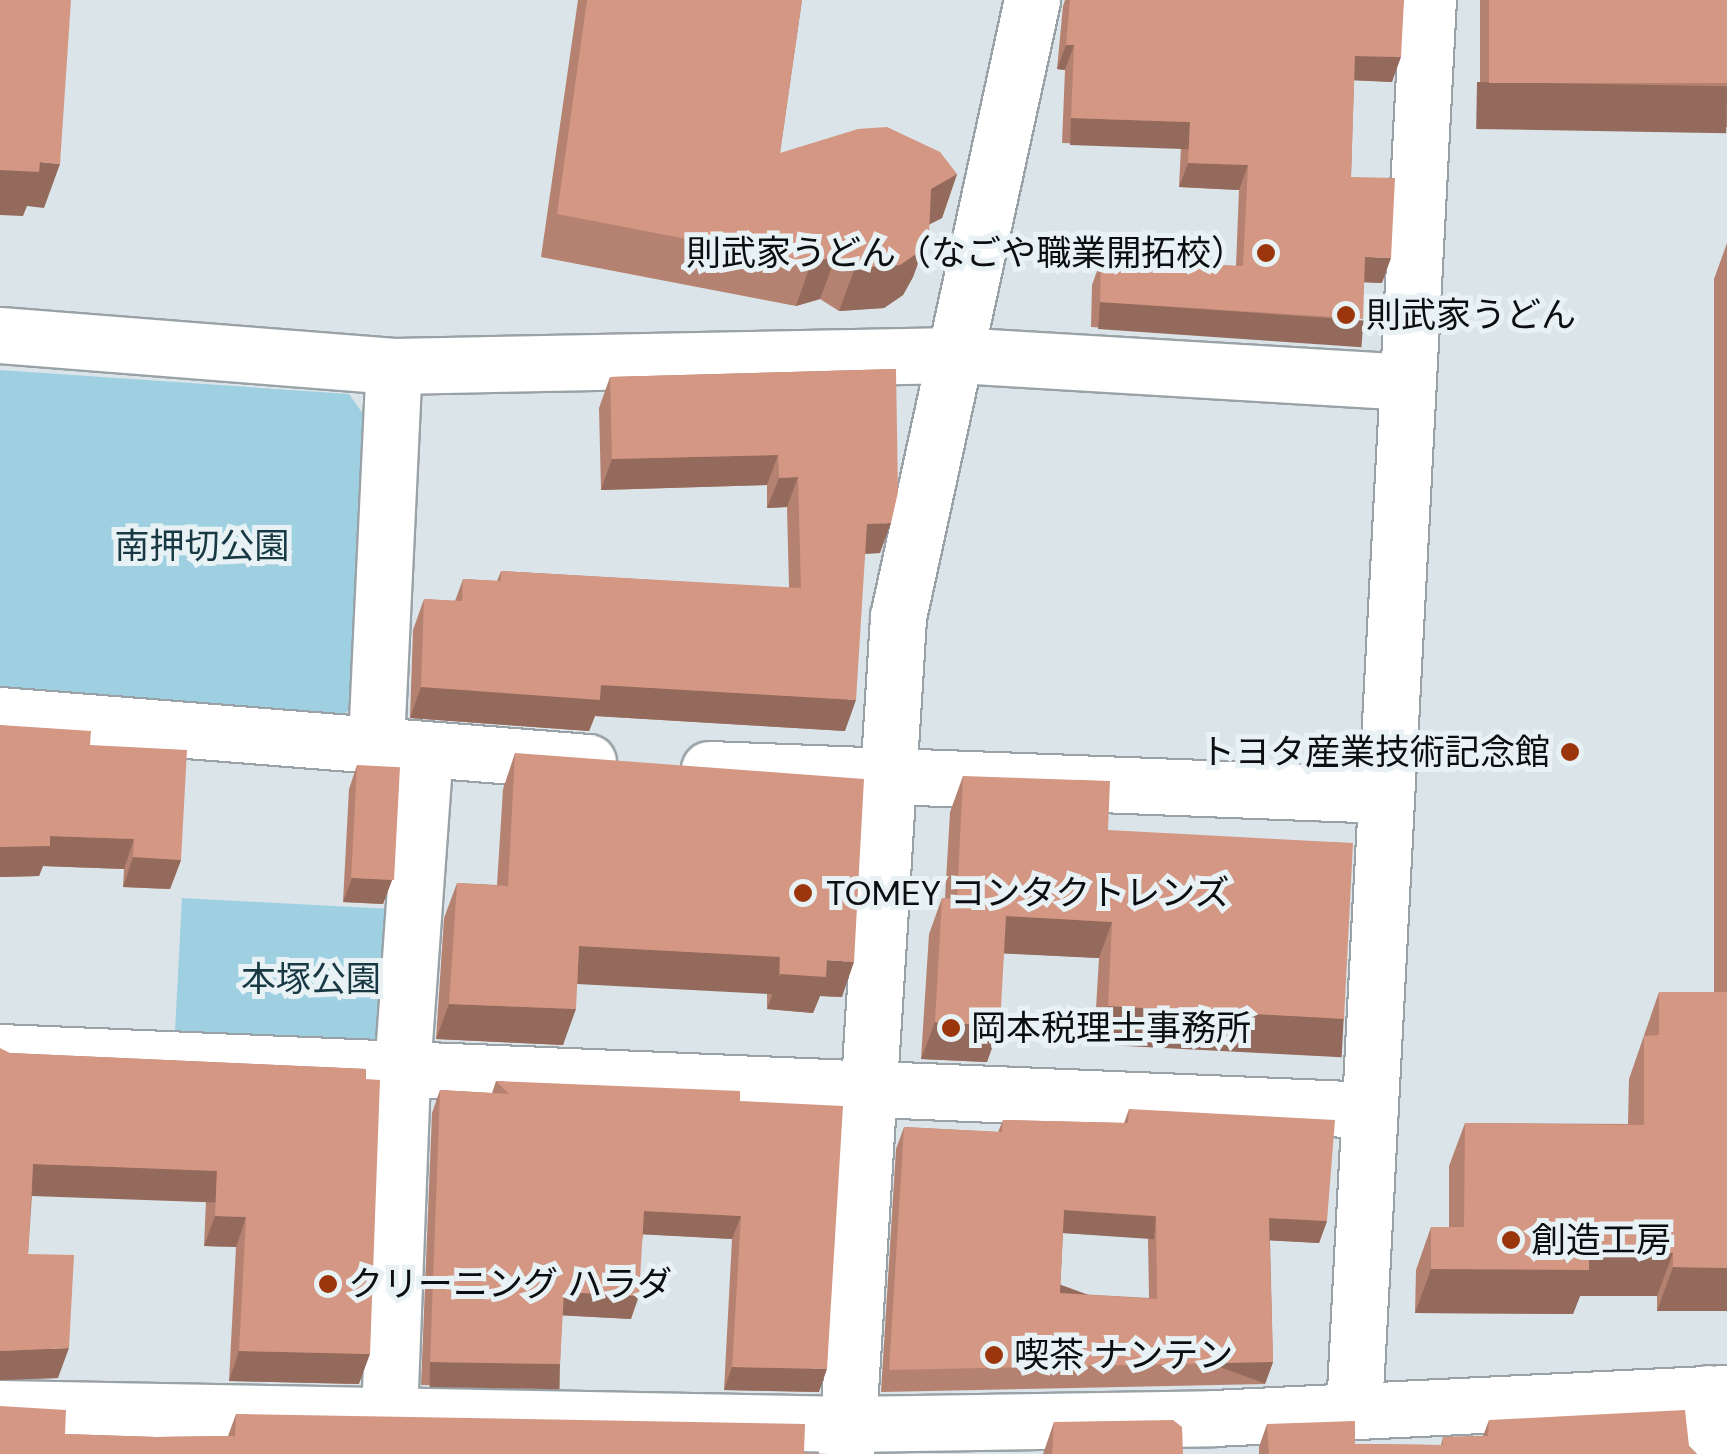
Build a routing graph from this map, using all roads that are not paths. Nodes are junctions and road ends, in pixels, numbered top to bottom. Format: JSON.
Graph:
{"nodes":[{"id":1,"x":1032,"y":0,"type":"edge"},
{"id":2,"x":1428,"y":0,"type":"edge"},
{"id":3,"x":0,"y":335,"type":"edge"},
{"id":4,"x":956,"y":355,"type":"junction"},
{"id":5,"x":394,"y":366,"type":"junction"},
{"id":6,"x":1407,"y":382,"type":"junction"},
{"id":7,"x":0,"y":715,"type":"edge"},
{"id":8,"x":400,"y":747,"type":"junction"},
{"id":9,"x":889,"y":778,"type":"junction"},
{"id":10,"x":1386,"y":795,"type":"junction"},
{"id":11,"x":0,"y":1052,"type":"edge"},
{"id":12,"x":402,"y":1070,"type":"junction"},
{"id":13,"x":870,"y":1088,"type":"junction"},
{"id":14,"x":1370,"y":1110,"type":"junction"},
{"id":15,"x":1718,"y":1393,"type":"edge"},
{"id":16,"x":0,"y":1408,"type":"edge"},
{"id":17,"x":1354,"y":1410,"type":"junction"},
{"id":18,"x":389,"y":1415,"type":"junction"},
{"id":19,"x":1214,"y":1436,"type":"edge"},
{"id":20,"x":848,"y":1439,"type":"edge"},
{"id":21,"x":1708,"y":1454,"type":"edge"}],
"edges":[{"from":1,"to":4,"type":"street"},
{"from":2,"to":6,"type":"street"},
{"from":3,"to":5,"type":"street"},
{"from":4,"to":5,"type":"street"},
{"from":4,"to":6,"type":"street"},
{"from":4,"to":9,"type":"street"},
{"from":5,"to":8,"type":"street"},
{"from":6,"to":10,"type":"street"},
{"from":7,"to":8,"type":"street"},
{"from":8,"to":9,"type":"street"},
{"from":8,"to":12,"type":"street"},
{"from":9,"to":10,"type":"street"},
{"from":9,"to":13,"type":"street"},
{"from":10,"to":14,"type":"street"},
{"from":11,"to":12,"type":"street"},
{"from":12,"to":13,"type":"street"},
{"from":12,"to":18,"type":"street"},
{"from":13,"to":14,"type":"street"},
{"from":13,"to":20,"type":"street"},
{"from":14,"to":17,"type":"street"},
{"from":15,"to":17,"type":"street"},
{"from":15,"to":21,"type":"street"},
{"from":16,"to":18,"type":"street"},
{"from":17,"to":19,"type":"street"},
{"from":18,"to":20,"type":"street"},
{"from":19,"to":20,"type":"street"}]}
